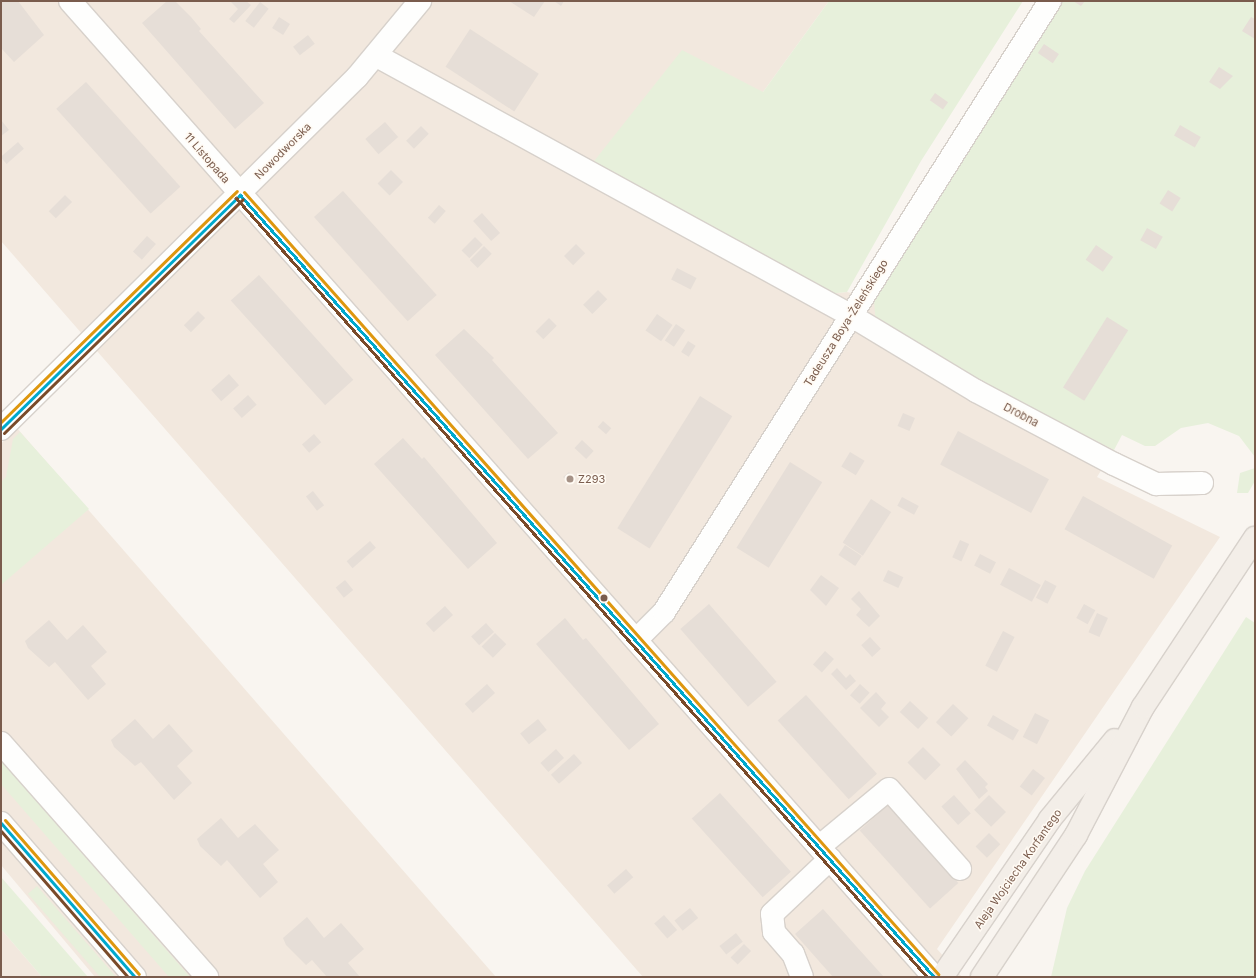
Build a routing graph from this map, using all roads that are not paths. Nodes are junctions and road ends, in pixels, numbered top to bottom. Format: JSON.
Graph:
{"nodes":[{"id":1,"x":70,"y":1,"type":"edge"},
{"id":2,"x":420,"y":1,"type":"edge"},
{"id":3,"x":1050,"y":1,"type":"edge"},
{"id":4,"x":377,"y":56,"type":"junction"},
{"id":5,"x":240,"y":195,"type":"junction"},
{"id":6,"x":850,"y":315,"type":"junction"},
{"id":7,"x":1,"y":429,"type":"edge"},
{"id":8,"x":1202,"y":484,"type":"dead end"},
{"id":9,"x":1255,"y":538,"type":"edge"},
{"id":10,"x":636,"y":640,"type":"junction"},
{"id":11,"x":1143,"y":707,"type":"junction"},
{"id":12,"x":1,"y":743,"type":"edge"},
{"id":13,"x":1,"y":823,"type":"edge"},
{"id":14,"x":825,"y":853,"type":"junction"},
{"id":15,"x":960,"y":869,"type":"dead end"},
{"id":16,"x":134,"y":977,"type":"edge"},
{"id":17,"x":207,"y":977,"type":"edge"},
{"id":18,"x":802,"y":977,"type":"edge"},
{"id":19,"x":934,"y":977,"type":"edge"},
{"id":20,"x":942,"y":977,"type":"edge"},
{"id":21,"x":982,"y":977,"type":"edge"}],
"edges":[{"from":1,"to":5,"type":"street","name":"11 Listopada"},
{"from":2,"to":4,"type":"street","name":"Nowodworska"},
{"from":3,"to":6,"type":"street","name":"Tadeusza Boya-Żeleńskiego"},
{"from":4,"to":5,"type":"street","name":"Nowodworska"},
{"from":4,"to":6,"type":"street","name":"Drobna"},
{"from":5,"to":7,"type":"street","name":"Nowodworska"},
{"from":5,"to":10,"type":"street","name":"11 Listopada"},
{"from":6,"to":8,"type":"street","name":"Drobna"},
{"from":6,"to":10,"type":"street","name":"Tadeusza Boya-Żeleńskiego"},
{"from":9,"to":11,"type":"main road","name":"Aleja Wojciecha Korfantego"},
{"from":10,"to":14,"type":"street","name":"11 Listopada"},
{"from":11,"to":20,"type":"main road","name":"Aleja Wojciecha Korfantego"},
{"from":11,"to":21,"type":"main road","name":"Aleja Wojciecha Korfantego"},
{"from":12,"to":17,"type":"street"},
{"from":13,"to":16,"type":"street"},
{"from":14,"to":15,"type":"street"},
{"from":14,"to":18,"type":"street"},
{"from":14,"to":19,"type":"street","name":"11 Listopada"}]}
